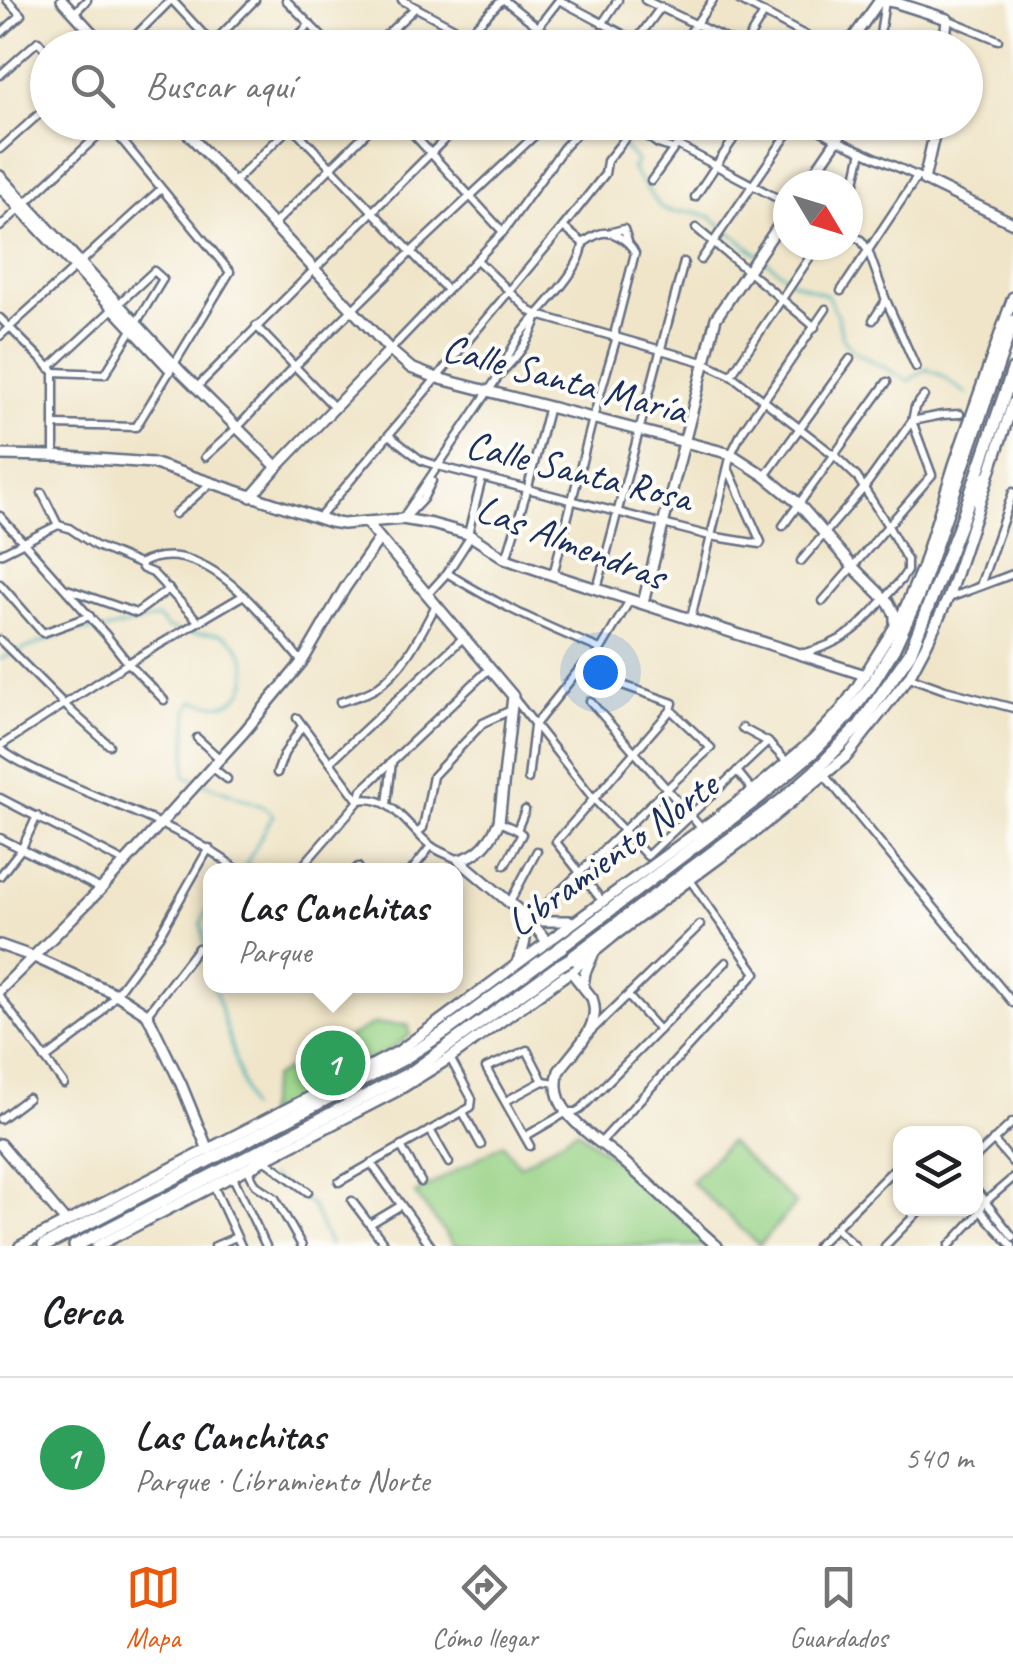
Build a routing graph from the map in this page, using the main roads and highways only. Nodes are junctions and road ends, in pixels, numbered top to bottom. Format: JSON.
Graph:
{"nodes":[{"id":1,"x":1013,"y":321,"type":"edge"},
{"id":2,"x":1000,"y":334,"type":"road end"},
{"id":3,"x":1013,"y":370,"type":"edge"},
{"id":4,"x":985,"y":403,"type":"junction"},
{"id":5,"x":958,"y":468,"type":"junction"},
{"id":6,"x":981,"y":476,"type":"junction"},
{"id":7,"x":942,"y":517,"type":"junction"},
{"id":8,"x":965,"y":526,"type":"junction"},
{"id":9,"x":784,"y":804,"type":"junction"},
{"id":10,"x":750,"y":829,"type":"junction"},
{"id":11,"x":277,"y":1119,"type":"junction"},
{"id":12,"x":240,"y":1138,"type":"junction"},
{"id":13,"x":289,"y":1142,"type":"junction"},
{"id":14,"x":259,"y":1158,"type":"junction"},
{"id":15,"x":44,"y":1246,"type":"edge"},
{"id":16,"x":75,"y":1246,"type":"edge"}],
"edges":[{"from":1,"to":4,"type":"highway"},
{"from":2,"to":4,"type":"highway"},
{"from":3,"to":6,"type":"highway"},
{"from":4,"to":5,"type":"highway"},
{"from":5,"to":7,"type":"highway"},
{"from":5,"to":7,"type":"highway"},
{"from":6,"to":8,"type":"highway"},
{"from":6,"to":8,"type":"highway"},
{"from":7,"to":11,"type":"highway"},
{"from":8,"to":9,"type":"highway"},
{"from":9,"to":10,"type":"highway"},
{"from":9,"to":10,"type":"highway"},
{"from":10,"to":13,"type":"highway"},
{"from":11,"to":12,"type":"highway"},
{"from":11,"to":12,"type":"highway"},
{"from":12,"to":15,"type":"highway"},
{"from":13,"to":14,"type":"highway"},
{"from":13,"to":14,"type":"highway"},
{"from":14,"to":16,"type":"highway"}]}
